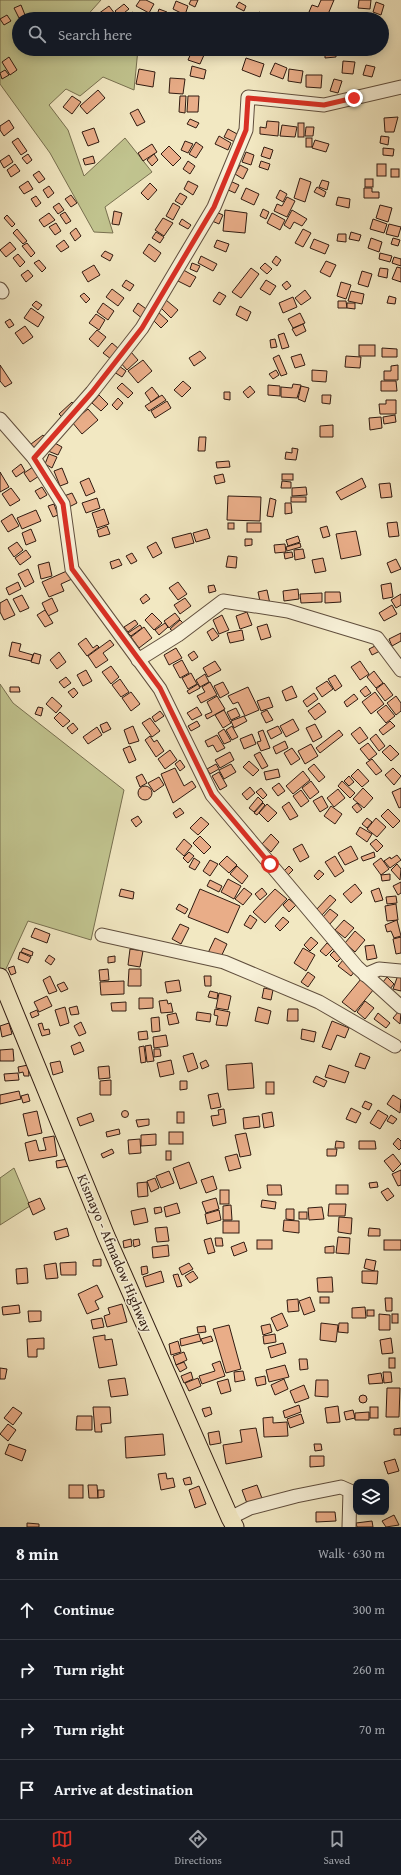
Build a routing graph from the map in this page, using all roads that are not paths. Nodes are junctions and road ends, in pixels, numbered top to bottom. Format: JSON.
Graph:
{"nodes":[{"id":1,"x":401,"y":87,"type":"edge"},
{"id":2,"x":0,"y":419,"type":"edge"},
{"id":3,"x":34,"y":458,"type":"junction"},
{"id":4,"x":138,"y":660,"type":"junction"},
{"id":5,"x":401,"y":670,"type":"edge"},
{"id":6,"x":102,"y":935,"type":"dead end"},
{"id":7,"x":401,"y":971,"type":"edge"},
{"id":8,"x":365,"y":975,"type":"junction"},
{"id":9,"x":0,"y":977,"type":"edge"},
{"id":10,"x":401,"y":1007,"type":"edge"},
{"id":11,"x":399,"y":1044,"type":"edge"},
{"id":12,"x":232,"y":1522,"type":"edge"},
{"id":13,"x":350,"y":1527,"type":"edge"}],
"edges":[{"from":1,"to":3,"type":"street"},
{"from":2,"to":3,"type":"street"},
{"from":3,"to":4,"type":"street"},
{"from":4,"to":5,"type":"street"},
{"from":4,"to":8,"type":"street"},
{"from":6,"to":11,"type":"street"},
{"from":7,"to":8,"type":"street"},
{"from":8,"to":10,"type":"street"},
{"from":9,"to":12,"type":"main road","name":"Kismayo - Afmadow Highway"},
{"from":12,"to":13,"type":"street"}]}
